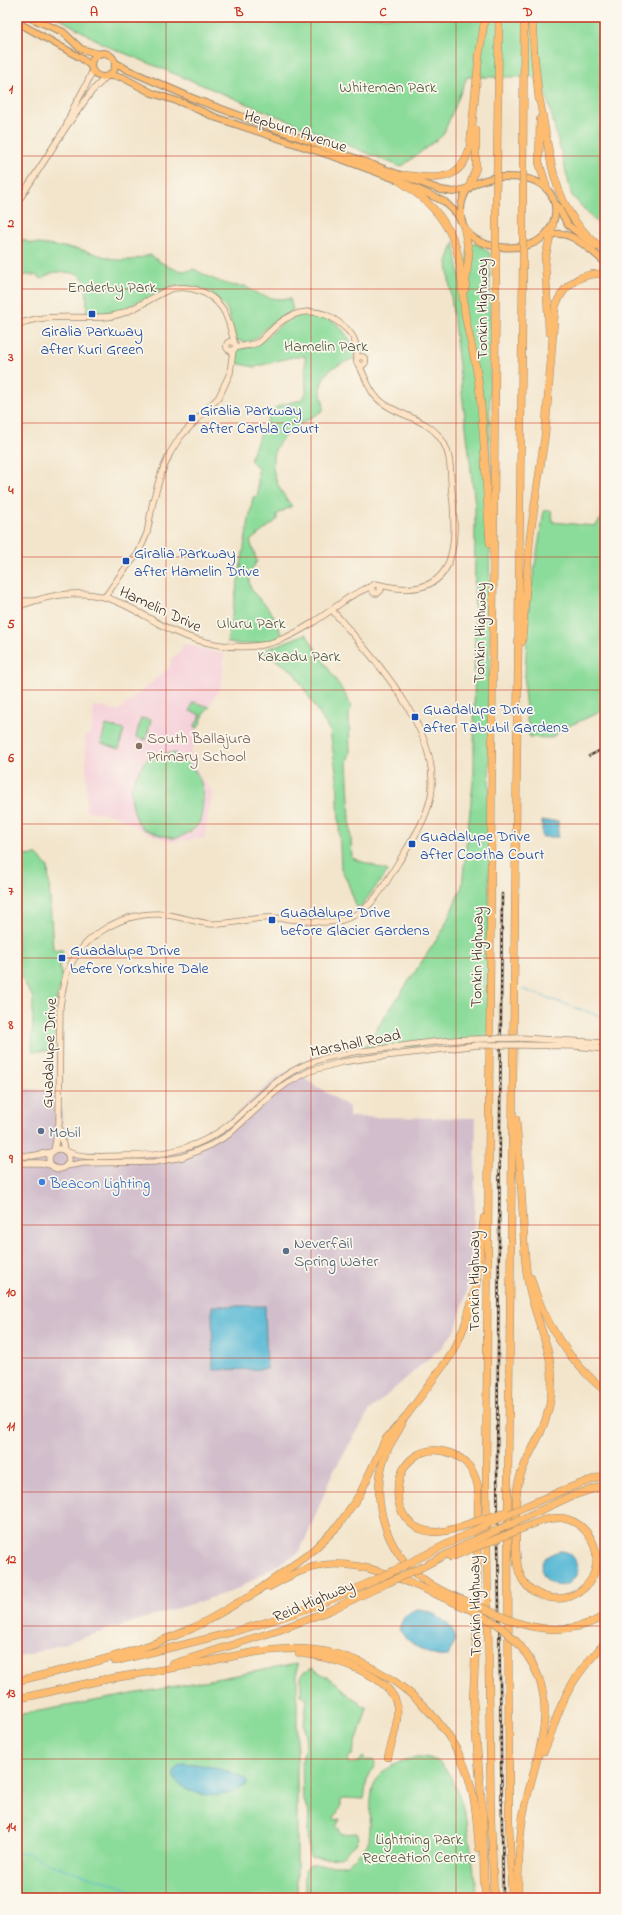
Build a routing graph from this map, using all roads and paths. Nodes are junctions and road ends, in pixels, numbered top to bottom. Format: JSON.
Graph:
{"nodes":[{"id":1,"x":29,"y":17,"type":"edge"},
{"id":2,"x":485,"y":17,"type":"edge"},
{"id":3,"x":499,"y":17,"type":"edge"},
{"id":4,"x":524,"y":17,"type":"edge"},
{"id":5,"x":532,"y":17,"type":"edge"},
{"id":6,"x":17,"y":22,"type":"edge"},
{"id":7,"x":99,"y":54,"type":"junction"},
{"id":8,"x":116,"y":63,"type":"junction"},
{"id":9,"x":91,"y":68,"type":"junction"},
{"id":10,"x":107,"y":77,"type":"junction"},
{"id":11,"x":476,"y":93,"type":"junction"},
{"id":12,"x":539,"y":97,"type":"junction"},
{"id":13,"x":66,"y":127,"type":"junction"},
{"id":14,"x":400,"y":178,"type":"junction"},
{"id":15,"x":469,"y":188,"type":"junction"},
{"id":16,"x":547,"y":189,"type":"junction"},
{"id":17,"x":552,"y":197,"type":"junction"},
{"id":18,"x":17,"y":203,"type":"edge"},
{"id":19,"x":553,"y":224,"type":"junction"},
{"id":20,"x":464,"y":226,"type":"junction"},
{"id":21,"x":550,"y":235,"type":"junction"},
{"id":22,"x":542,"y":239,"type":"junction"},
{"id":23,"x":605,"y":253,"type":"edge"},
{"id":24,"x":605,"y":262,"type":"edge"},
{"id":25,"x":605,"y":274,"type":"edge"},
{"id":26,"x":464,"y":303,"type":"junction"},
{"id":27,"x":17,"y":325,"type":"edge"},
{"id":28,"x":232,"y":346,"type":"junction"},
{"id":29,"x":550,"y":366,"type":"junction"},
{"id":30,"x":114,"y":584,"type":"junction"},
{"id":31,"x":493,"y":587,"type":"junction"},
{"id":32,"x":105,"y":597,"type":"junction"},
{"id":33,"x":113,"y":599,"type":"junction"},
{"id":34,"x":17,"y":601,"type":"edge"},
{"id":35,"x":33,"y":601,"type":"junction"},
{"id":36,"x":17,"y":606,"type":"edge"},
{"id":37,"x":334,"y":609,"type":"junction"},
{"id":38,"x":517,"y":696,"type":"junction"},
{"id":39,"x":605,"y":1043,"type":"edge"},
{"id":40,"x":605,"y":1050,"type":"edge"},
{"id":41,"x":489,"y":1061,"type":"junction"},
{"id":42,"x":513,"y":1061,"type":"junction"},
{"id":43,"x":59,"y":1123,"type":"junction"},
{"id":44,"x":53,"y":1151,"type":"junction"},
{"id":45,"x":65,"y":1151,"type":"junction"},
{"id":46,"x":17,"y":1156,"type":"edge"},
{"id":47,"x":17,"y":1163,"type":"edge"},
{"id":48,"x":51,"y":1165,"type":"junction"},
{"id":49,"x":66,"y":1166,"type":"junction"},
{"id":50,"x":524,"y":1240,"type":"junction"},
{"id":51,"x":605,"y":1391,"type":"edge"},
{"id":52,"x":407,"y":1415,"type":"junction"},
{"id":53,"x":605,"y":1475,"type":"edge"},
{"id":54,"x":605,"y":1485,"type":"edge"},
{"id":55,"x":526,"y":1505,"type":"junction"},
{"id":56,"x":471,"y":1546,"type":"junction"},
{"id":57,"x":253,"y":1594,"type":"junction"},
{"id":58,"x":469,"y":1606,"type":"junction"},
{"id":59,"x":605,"y":1616,"type":"edge"},
{"id":60,"x":605,"y":1643,"type":"edge"},
{"id":61,"x":240,"y":1655,"type":"junction"},
{"id":62,"x":102,"y":1680,"type":"junction"},
{"id":63,"x":17,"y":1681,"type":"edge"},
{"id":64,"x":17,"y":1699,"type":"edge"},
{"id":65,"x":388,"y":1757,"type":"dead end"},
{"id":66,"x":536,"y":1768,"type":"junction"},
{"id":67,"x":484,"y":1884,"type":"junction"},
{"id":68,"x":486,"y":1898,"type":"edge"},
{"id":69,"x":494,"y":1898,"type":"edge"},
{"id":70,"x":512,"y":1898,"type":"edge"},
{"id":71,"x":518,"y":1898,"type":"edge"}],
"edges":[{"from":1,"to":7,"type":"main road"},
{"from":2,"to":11,"type":"highway"},
{"from":3,"to":31,"type":"highway","name":"Tonkin Highway","bridge":true},
{"from":4,"to":38,"type":"highway","bridge":true},
{"from":5,"to":12,"type":"highway"},
{"from":6,"to":9,"type":"main road"},
{"from":7,"to":8,"type":"main road"},
{"from":7,"to":9,"type":"main road"},
{"from":8,"to":10,"type":"main road"},
{"from":8,"to":14,"type":"main road","name":"Hepburn Avenue"},
{"from":9,"to":10,"type":"main road"},
{"from":9,"to":13,"type":"street"},
{"from":10,"to":13,"type":"street"},
{"from":10,"to":14,"type":"main road","name":"Hepburn Avenue"},
{"from":11,"to":14,"type":"highway"},
{"from":11,"to":15,"type":"highway"},
{"from":12,"to":16,"type":"highway"},
{"from":12,"to":23,"type":"highway"},
{"from":13,"to":18,"type":"street"},
{"from":14,"to":15,"type":"main road","name":"Hepburn Avenue"},
{"from":14,"to":20,"type":"main road","name":"Hepburn Avenue"},
{"from":14,"to":26,"type":"highway"},
{"from":15,"to":16,"type":"main road"},
{"from":15,"to":20,"type":"main road"},
{"from":16,"to":17,"type":"main road"},
{"from":17,"to":19,"type":"main road"},
{"from":17,"to":23,"type":"main road"},
{"from":19,"to":21,"type":"highway"},
{"from":19,"to":22,"type":"main road"},
{"from":20,"to":22,"type":"main road"},
{"from":20,"to":26,"type":"highway"},
{"from":21,"to":22,"type":"main road"},
{"from":21,"to":24,"type":"main road"},
{"from":21,"to":29,"type":"highway"},
{"from":25,"to":29,"type":"highway"},
{"from":26,"to":31,"type":"highway"},
{"from":27,"to":28,"type":"street"},
{"from":28,"to":30,"type":"street"},
{"from":28,"to":37,"type":"street","name":"Hamelin Drive"},
{"from":29,"to":38,"type":"highway"},
{"from":30,"to":32,"type":"street"},
{"from":30,"to":33,"type":"street"},
{"from":31,"to":41,"type":"highway","name":"Tonkin Highway"},
{"from":32,"to":33,"type":"street","name":"Hamelin Drive"},
{"from":32,"to":35,"type":"street","name":"Hamelin Drive"},
{"from":33,"to":37,"type":"street","name":"Hamelin Drive"},
{"from":34,"to":35,"type":"street","name":"Hamelin Drive"},
{"from":35,"to":36,"type":"street","name":"Hamelin Drive"},
{"from":37,"to":43,"type":"street","name":"Guadalupe Drive"},
{"from":38,"to":42,"type":"highway"},
{"from":39,"to":45,"type":"street","name":"Marshall Road","bridge":true},
{"from":40,"to":49,"type":"street","name":"Marshall Road","bridge":true},
{"from":41,"to":52,"type":"highway"},
{"from":41,"to":69,"type":"highway","name":"Tonkin Highway"},
{"from":42,"to":50,"type":"highway"},
{"from":42,"to":70,"type":"highway"},
{"from":43,"to":44,"type":"street","name":"Guadalupe Drive"},
{"from":43,"to":45,"type":"street","name":"Guadalupe Drive"},
{"from":44,"to":45,"type":"street"},
{"from":44,"to":46,"type":"street"},
{"from":44,"to":48,"type":"street"},
{"from":45,"to":49,"type":"street"},
{"from":47,"to":48,"type":"street"},
{"from":48,"to":49,"type":"street"},
{"from":50,"to":51,"type":"highway"},
{"from":50,"to":56,"type":"highway","bridge":true},
{"from":52,"to":57,"type":"highway"},
{"from":52,"to":58,"type":"highway"},
{"from":53,"to":55,"type":"highway"},
{"from":54,"to":56,"type":"highway","bridge":true},
{"from":55,"to":63,"type":"highway","name":"Reid Highway","bridge":true},
{"from":55,"to":67,"type":"highway","bridge":true},
{"from":56,"to":62,"type":"highway","name":"Reid Highway","bridge":true},
{"from":57,"to":58,"type":"highway"},
{"from":57,"to":63,"type":"highway"},
{"from":58,"to":59,"type":"highway","bridge":true},
{"from":58,"to":66,"type":"highway","bridge":true},
{"from":60,"to":66,"type":"highway"},
{"from":61,"to":62,"type":"highway"},
{"from":61,"to":65,"type":"highway"},
{"from":61,"to":67,"type":"highway"},
{"from":62,"to":64,"type":"highway","name":"Reid Highway"},
{"from":66,"to":71,"type":"highway"},
{"from":67,"to":68,"type":"highway"}]}
